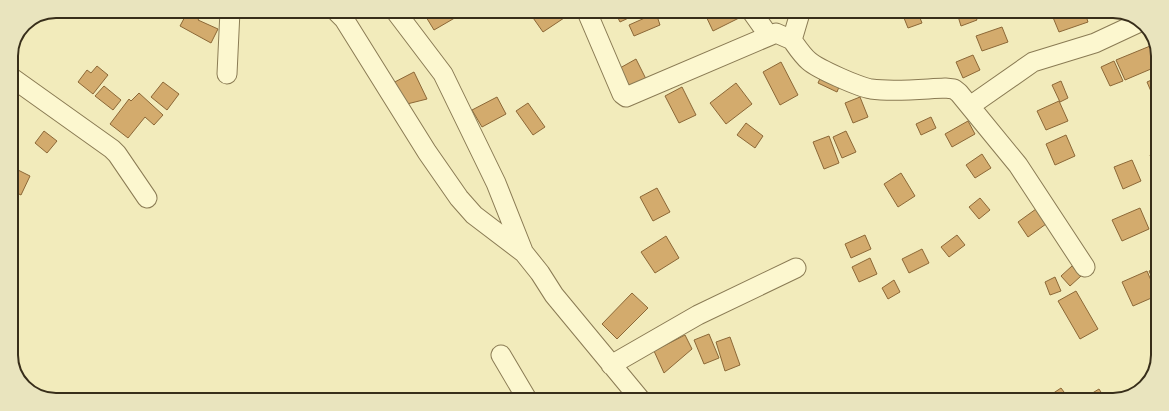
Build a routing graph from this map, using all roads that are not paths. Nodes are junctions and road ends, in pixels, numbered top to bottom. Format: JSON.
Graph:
{"nodes":[{"id":1,"x":230,"y":18,"type":"edge"},
{"id":2,"x":343,"y":18,"type":"edge"},
{"id":3,"x":401,"y":18,"type":"edge"},
{"id":4,"x":590,"y":18,"type":"edge"},
{"id":5,"x":756,"y":18,"type":"edge"},
{"id":6,"x":799,"y":18,"type":"edge"},
{"id":7,"x":1135,"y":24,"type":"edge"},
{"id":8,"x":769,"y":36,"type":"junction"},
{"id":9,"x":792,"y":40,"type":"junction"},
{"id":10,"x":227,"y":74,"type":"dead end"},
{"id":11,"x":18,"y":82,"type":"edge"},
{"id":12,"x":970,"y":106,"type":"junction"},
{"id":13,"x":147,"y":198,"type":"dead end"},
{"id":14,"x":524,"y":253,"type":"junction"},
{"id":15,"x":1085,"y":267,"type":"dead end"},
{"id":16,"x":796,"y":268,"type":"dead end"},
{"id":17,"x":501,"y":356,"type":"dead end"},
{"id":18,"x":611,"y":365,"type":"junction"},
{"id":19,"x":523,"y":393,"type":"edge"},
{"id":20,"x":635,"y":393,"type":"edge"}],
"edges":[{"from":1,"to":10,"type":"street"},
{"from":2,"to":14,"type":"street"},
{"from":3,"to":14,"type":"street"},
{"from":4,"to":8,"type":"street"},
{"from":5,"to":8,"type":"street"},
{"from":6,"to":9,"type":"street"},
{"from":7,"to":12,"type":"street"},
{"from":8,"to":9,"type":"street"},
{"from":9,"to":12,"type":"street"},
{"from":11,"to":13,"type":"street"},
{"from":12,"to":15,"type":"street"},
{"from":14,"to":18,"type":"street"},
{"from":16,"to":18,"type":"street"},
{"from":17,"to":19,"type":"street"},
{"from":18,"to":20,"type":"street"}]}
